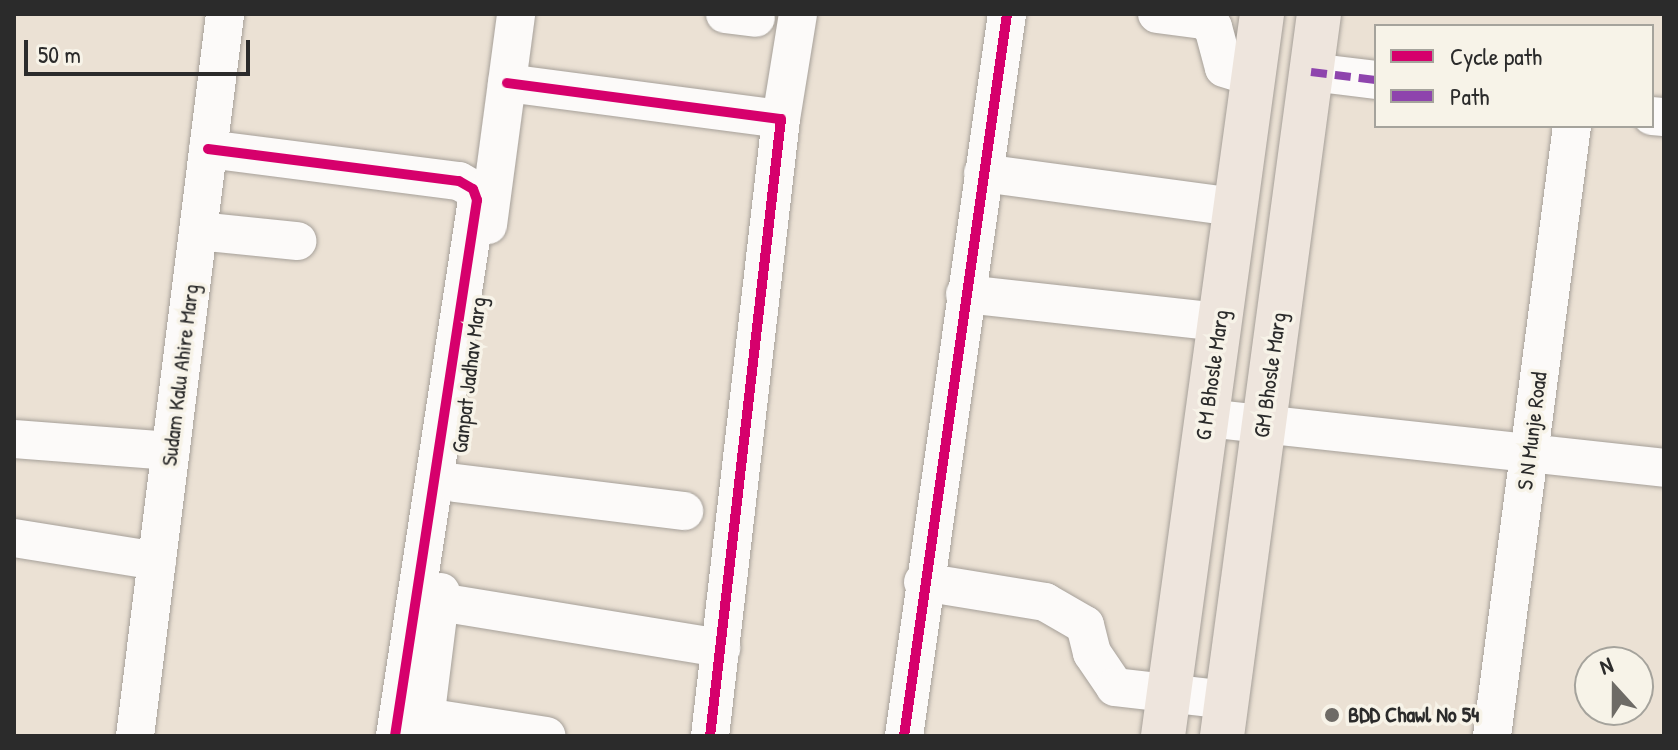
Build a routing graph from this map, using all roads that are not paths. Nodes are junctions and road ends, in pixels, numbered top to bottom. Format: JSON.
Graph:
{"nodes":[{"id":1,"x":225,"y":14,"type":"edge"},
{"id":2,"x":516,"y":14,"type":"edge"},
{"id":3,"x":798,"y":14,"type":"edge"},
{"id":4,"x":1007,"y":14,"type":"edge"},
{"id":5,"x":1157,"y":14,"type":"edge"},
{"id":6,"x":1262,"y":14,"type":"edge"},
{"id":7,"x":1319,"y":14,"type":"edge"},
{"id":8,"x":1311,"y":72,"type":"junction"},
{"id":9,"x":1253,"y":77,"type":"junction"},
{"id":10,"x":1374,"y":80,"type":"edge"},
{"id":11,"x":507,"y":83,"type":"junction"},
{"id":12,"x":781,"y":119,"type":"junction"},
{"id":13,"x":1572,"y":128,"type":"edge"},
{"id":14,"x":208,"y":149,"type":"junction"},
{"id":15,"x":983,"y":173,"type":"junction"},
{"id":16,"x":1235,"y":207,"type":"junction"},
{"id":17,"x":198,"y":231,"type":"junction"},
{"id":18,"x":297,"y":241,"type":"dead end"},
{"id":19,"x":965,"y":294,"type":"junction"},
{"id":20,"x":1219,"y":322,"type":"junction"},
{"id":21,"x":1206,"y":418,"type":"junction"},
{"id":22,"x":1264,"y":423,"type":"junction"},
{"id":23,"x":14,"y":439,"type":"edge"},
{"id":24,"x":171,"y":451,"type":"junction"},
{"id":25,"x":1529,"y":452,"type":"junction"},
{"id":26,"x":1664,"y":468,"type":"edge"},
{"id":27,"x":455,"y":483,"type":"junction"},
{"id":28,"x":684,"y":511,"type":"dead end"},
{"id":29,"x":14,"y":538,"type":"edge"},
{"id":30,"x":157,"y":561,"type":"junction"},
{"id":31,"x":923,"y":582,"type":"junction"},
{"id":32,"x":440,"y":602,"type":"junction"},
{"id":33,"x":721,"y":648,"type":"junction"},
{"id":34,"x":1169,"y":692,"type":"junction"},
{"id":35,"x":1225,"y":718,"type":"edge"},
{"id":36,"x":414,"y":730,"type":"edge"},
{"id":37,"x":135,"y":736,"type":"edge"},
{"id":38,"x":547,"y":736,"type":"edge"},
{"id":39,"x":710,"y":736,"type":"edge"},
{"id":40,"x":904,"y":736,"type":"edge"},
{"id":41,"x":1163,"y":736,"type":"edge"},
{"id":42,"x":1492,"y":736,"type":"edge"}],
"edges":[{"from":1,"to":14,"type":"street","name":"Sudam Kalu Ahire Marg"},
{"from":2,"to":11,"type":"street","name":"Ganpat Jadhav Marg"},
{"from":3,"to":12,"type":"street"},
{"from":4,"to":15,"type":"street"},
{"from":5,"to":9,"type":"street"},
{"from":6,"to":9,"type":"main road","name":"G M Bhosle Marg"},
{"from":7,"to":8,"type":"main road","name":"GM Bhosle Marg"},
{"from":8,"to":10,"type":"street"},
{"from":8,"to":22,"type":"main road","name":"GM Bhosle Marg"},
{"from":9,"to":16,"type":"main road","name":"G M Bhosle Marg"},
{"from":11,"to":12,"type":"street"},
{"from":11,"to":27,"type":"street","name":"Ganpat Jadhav Marg"},
{"from":12,"to":33,"type":"street"},
{"from":13,"to":25,"type":"street","name":"S N Munje Road"},
{"from":14,"to":17,"type":"street","name":"Sudam Kalu Ahire Marg"},
{"from":14,"to":36,"type":"street"},
{"from":15,"to":16,"type":"street"},
{"from":15,"to":19,"type":"street"},
{"from":16,"to":20,"type":"main road","name":"G M Bhosle Marg"},
{"from":17,"to":18,"type":"street"},
{"from":17,"to":24,"type":"street","name":"Sudam Kalu Ahire Marg"},
{"from":19,"to":20,"type":"street"},
{"from":19,"to":31,"type":"street"},
{"from":20,"to":21,"type":"main road","name":"G M Bhosle Marg"},
{"from":21,"to":22,"type":"street"},
{"from":21,"to":34,"type":"main road","name":"G M Bhosle Marg"},
{"from":22,"to":25,"type":"street"},
{"from":22,"to":35,"type":"main road","name":"GM Bhosle Marg"},
{"from":23,"to":24,"type":"street"},
{"from":24,"to":30,"type":"street","name":"Sudam Kalu Ahire Marg"},
{"from":25,"to":26,"type":"street"},
{"from":25,"to":42,"type":"street","name":"S N Munje Road"},
{"from":27,"to":28,"type":"street"},
{"from":27,"to":32,"type":"street","name":"Ganpat Jadhav Marg"},
{"from":29,"to":30,"type":"street"},
{"from":30,"to":37,"type":"street","name":"Sudam Kalu Ahire Marg"},
{"from":31,"to":34,"type":"street"},
{"from":31,"to":40,"type":"street"},
{"from":32,"to":33,"type":"street"},
{"from":32,"to":36,"type":"street","name":"Ganpat Jadhav Marg"},
{"from":33,"to":39,"type":"street"},
{"from":34,"to":35,"type":"street"},
{"from":34,"to":41,"type":"main road","name":"G M Bhosle Marg"},
{"from":36,"to":38,"type":"street"}]}
